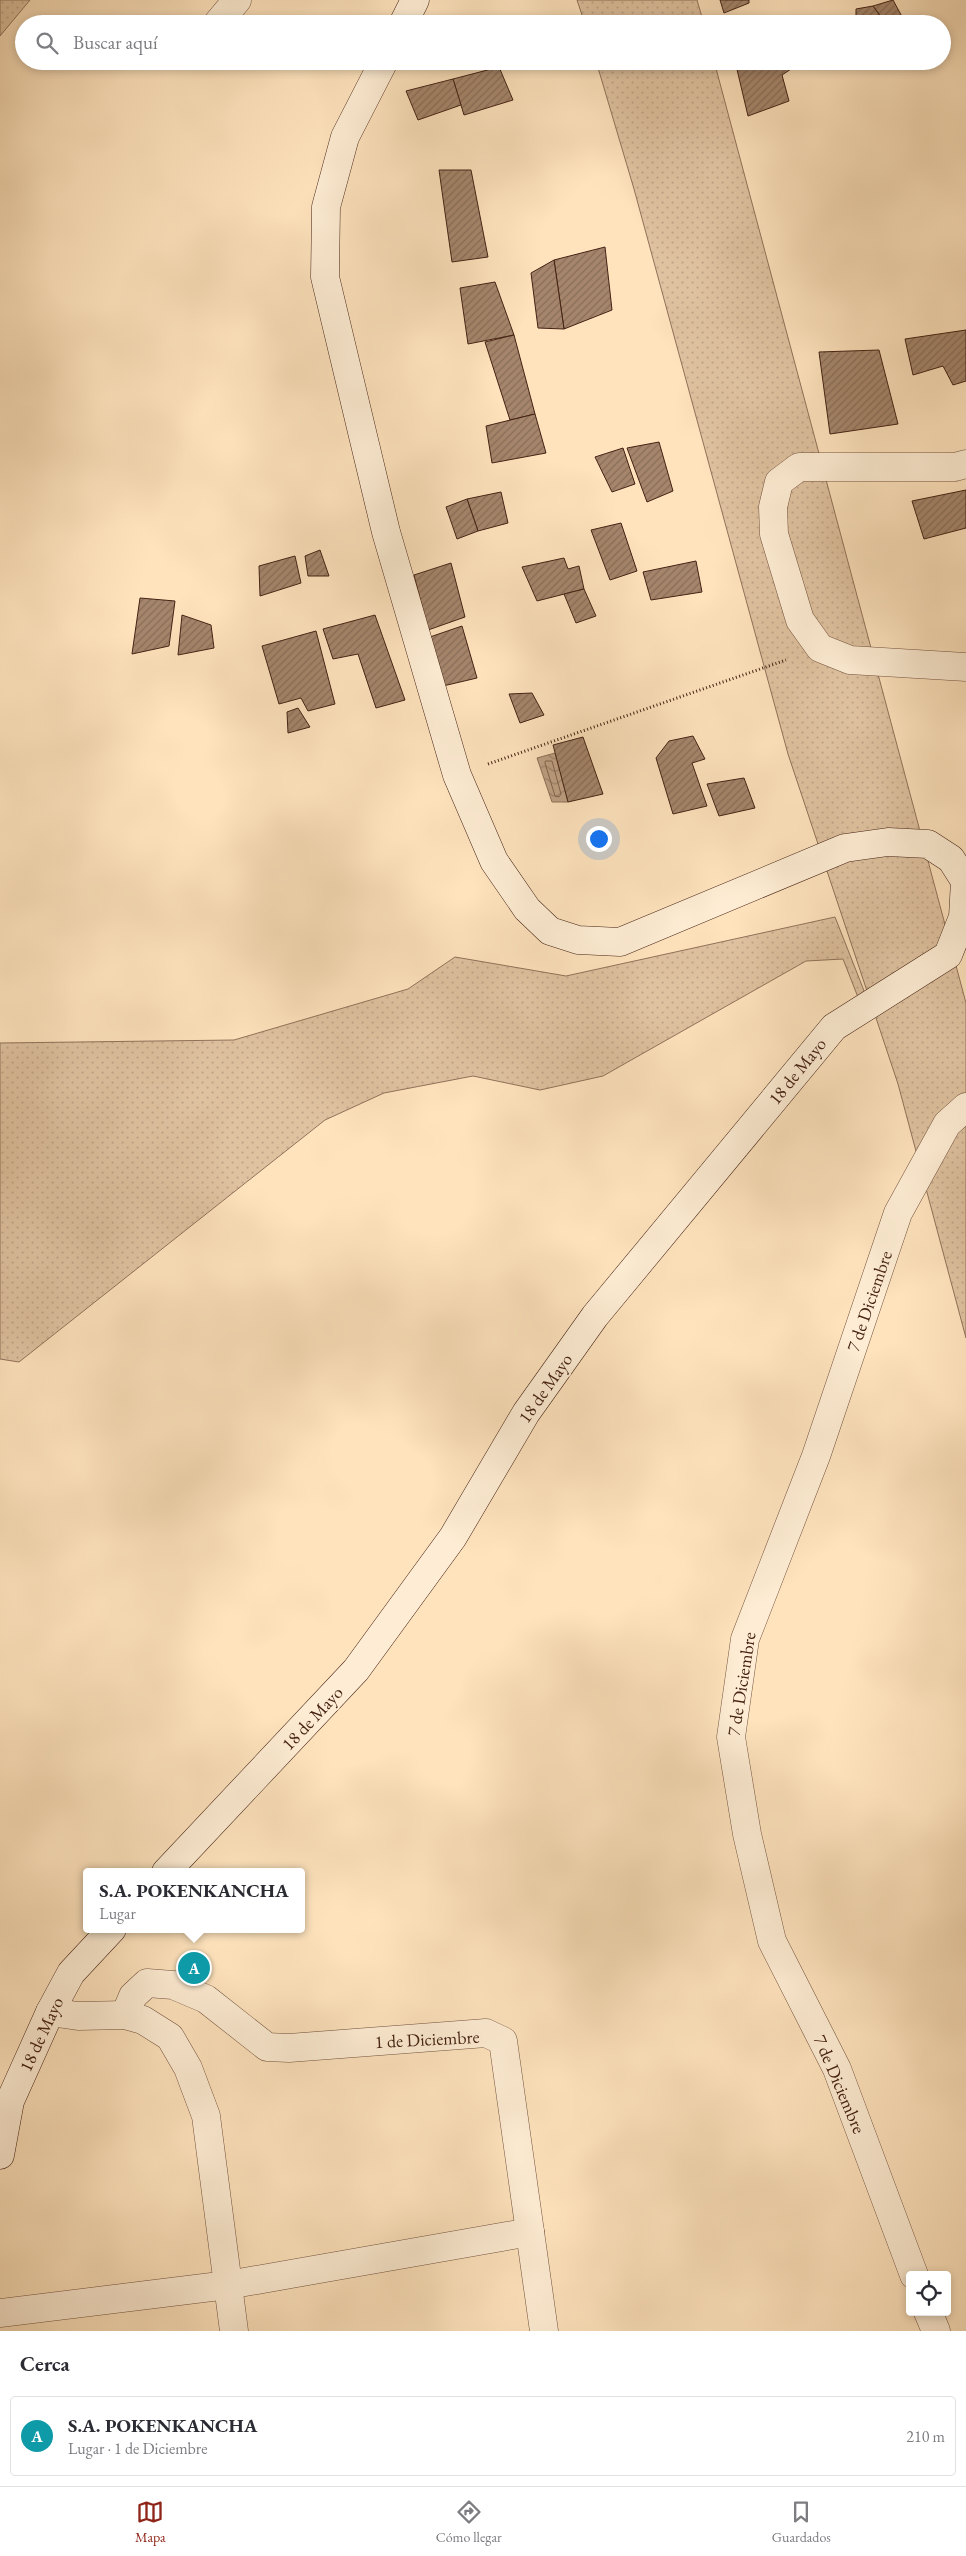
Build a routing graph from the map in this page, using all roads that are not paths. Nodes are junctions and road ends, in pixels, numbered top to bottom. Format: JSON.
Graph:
{"nodes":[{"id":1,"x":238,"y":0,"type":"edge"},
{"id":2,"x":415,"y":0,"type":"edge"},
{"id":3,"x":225,"y":15,"type":"edge"},
{"id":4,"x":407,"y":15,"type":"edge"},
{"id":5,"x":379,"y":70,"type":"edge"},
{"id":6,"x":966,"y":464,"type":"edge"},
{"id":7,"x":966,"y":667,"type":"edge"},
{"id":8,"x":957,"y":951,"type":"edge"},
{"id":9,"x":966,"y":1107,"type":"edge"},
{"id":10,"x":170,"y":1868,"type":"edge"},
{"id":11,"x":108,"y":1933,"type":"edge"},
{"id":12,"x":50,"y":2012,"type":"junction"},
{"id":13,"x":125,"y":2015,"type":"junction"},
{"id":14,"x":0,"y":2154,"type":"edge"},
{"id":15,"x":530,"y":2232,"type":"junction"},
{"id":16,"x":913,"y":2271,"type":"edge"},
{"id":17,"x":228,"y":2284,"type":"junction"},
{"id":18,"x":0,"y":2313,"type":"edge"},
{"id":19,"x":234,"y":2331,"type":"edge"},
{"id":20,"x":544,"y":2331,"type":"edge"}],
"edges":[{"from":1,"to":3,"type":"street"},
{"from":2,"to":4,"type":"street"},
{"from":5,"to":8,"type":"street"},
{"from":6,"to":7,"type":"street"},
{"from":8,"to":10,"type":"street","name":"18 de Mayo"},
{"from":9,"to":16,"type":"street","name":"7 de Diciembre"},
{"from":11,"to":12,"type":"street","name":"18 de Mayo"},
{"from":12,"to":13,"type":"street"},
{"from":12,"to":14,"type":"street","name":"18 de Mayo"},
{"from":13,"to":15,"type":"street","name":"1 de Diciembre"},
{"from":13,"to":17,"type":"street"},
{"from":15,"to":17,"type":"street"},
{"from":15,"to":20,"type":"street","name":"1 de Diciembre"},
{"from":17,"to":18,"type":"street"},
{"from":17,"to":19,"type":"street"}]}
